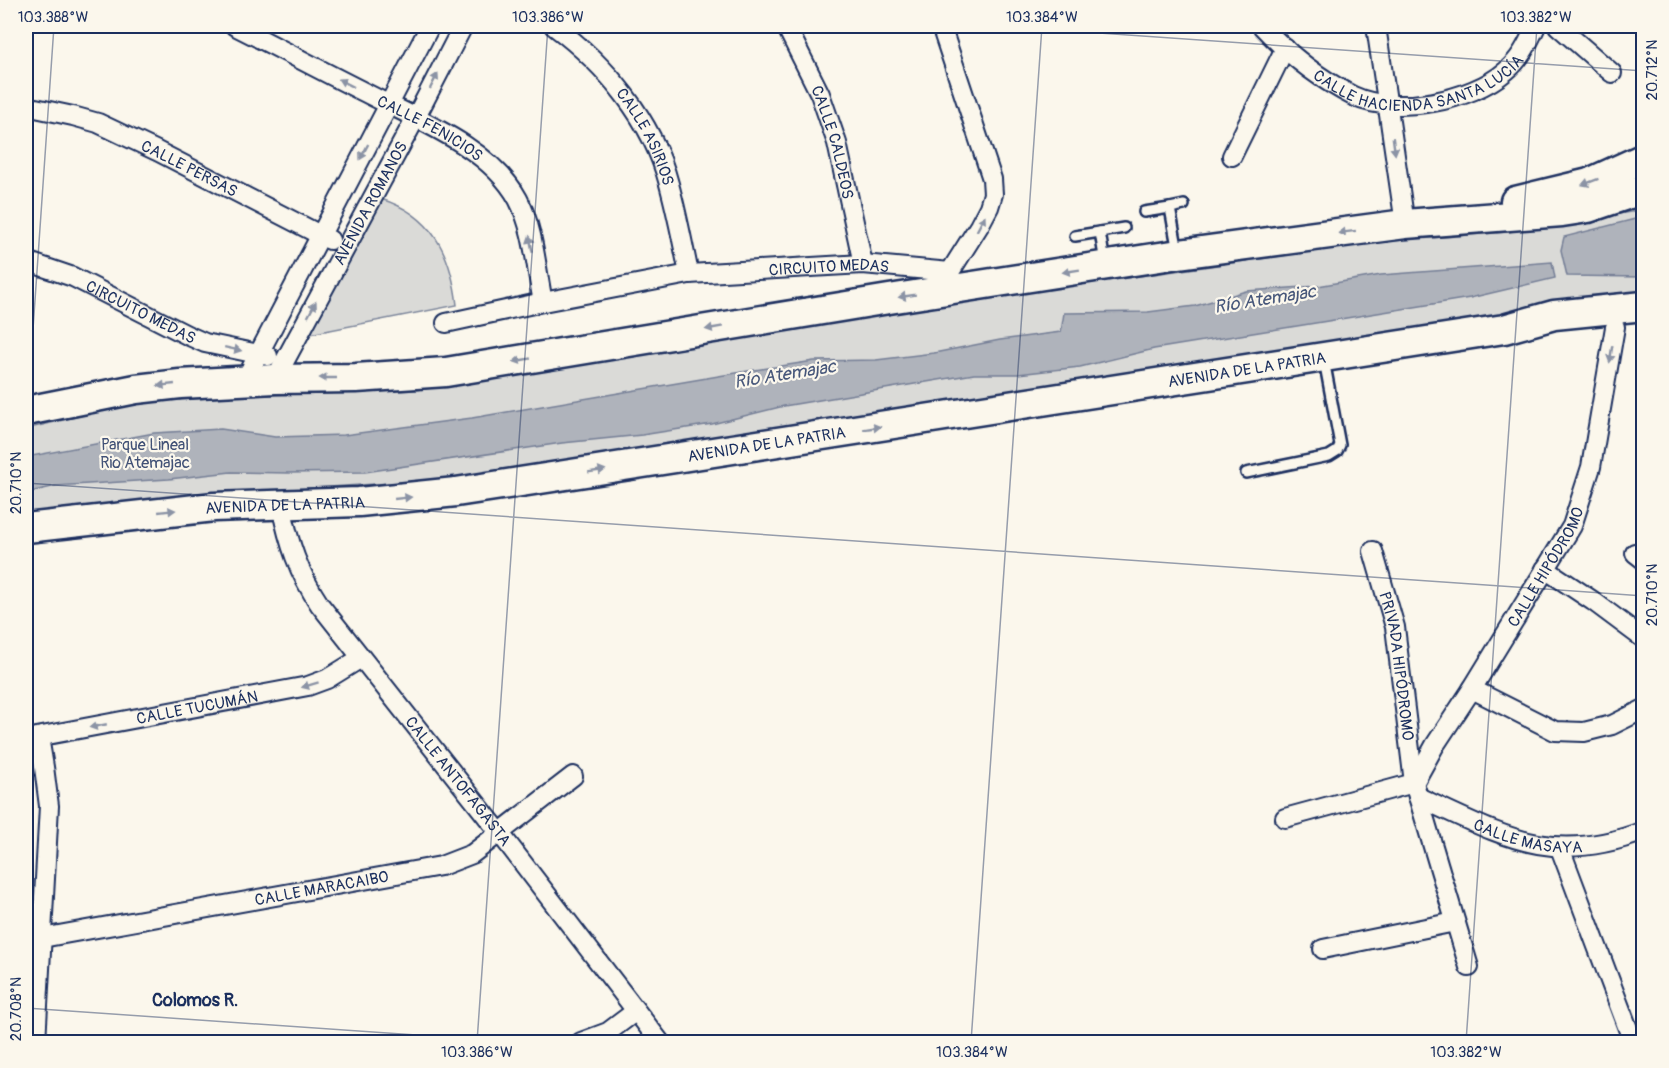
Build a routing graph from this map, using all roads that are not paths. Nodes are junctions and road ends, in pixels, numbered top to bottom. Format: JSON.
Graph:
{"nodes":[{"id":1,"x":236,"y":26,"type":"edge"},
{"id":2,"x":430,"y":26,"type":"edge"},
{"id":3,"x":463,"y":26,"type":"edge"},
{"id":4,"x":554,"y":26,"type":"edge"},
{"id":5,"x":786,"y":26,"type":"edge"},
{"id":6,"x":941,"y":26,"type":"edge"},
{"id":7,"x":1262,"y":26,"type":"edge"},
{"id":8,"x":1376,"y":26,"type":"edge"},
{"id":9,"x":1536,"y":26,"type":"edge"},
{"id":10,"x":1558,"y":26,"type":"edge"},
{"id":11,"x":1285,"y":48,"type":"junction"},
{"id":12,"x":1612,"y":73,"type":"dead end"},
{"id":13,"x":388,"y":105,"type":"junction"},
{"id":14,"x":26,"y":106,"type":"edge"},
{"id":15,"x":1388,"y":106,"type":"junction"},
{"id":16,"x":415,"y":119,"type":"junction"},
{"id":17,"x":1232,"y":156,"type":"dead end"},
{"id":18,"x":1644,"y":158,"type":"edge"},
{"id":19,"x":1644,"y":189,"type":"edge"},
{"id":20,"x":1185,"y":205,"type":"dead end"},
{"id":21,"x":1170,"y":208,"type":"junction"},
{"id":22,"x":1144,"y":212,"type":"dead end"},
{"id":23,"x":1405,"y":224,"type":"junction"},
{"id":24,"x":1124,"y":228,"type":"dead end"},
{"id":25,"x":1100,"y":232,"type":"junction"},
{"id":26,"x":320,"y":235,"type":"junction"},
{"id":27,"x":1075,"y":236,"type":"dead end"},
{"id":28,"x":345,"y":248,"type":"junction"},
{"id":29,"x":1179,"y":254,"type":"junction"},
{"id":30,"x":26,"y":261,"type":"edge"},
{"id":31,"x":863,"y":264,"type":"junction"},
{"id":32,"x":1106,"y":266,"type":"junction"},
{"id":33,"x":689,"y":274,"type":"junction"},
{"id":34,"x":957,"y":280,"type":"junction"},
{"id":35,"x":543,"y":302,"type":"junction"},
{"id":36,"x":1644,"y":306,"type":"edge"},
{"id":37,"x":446,"y":323,"type":"dead end"},
{"id":38,"x":1644,"y":325,"type":"edge"},
{"id":39,"x":1616,"y":327,"type":"junction"},
{"id":40,"x":1504,"y":329,"type":"junction"},
{"id":41,"x":258,"y":354,"type":"junction"},
{"id":42,"x":1323,"y":357,"type":"junction"},
{"id":43,"x":280,"y":369,"type":"junction"},
{"id":44,"x":246,"y":380,"type":"junction"},
{"id":45,"x":105,"y":394,"type":"junction"},
{"id":46,"x":26,"y":411,"type":"edge"},
{"id":47,"x":26,"y":423,"type":"edge"},
{"id":48,"x":1246,"y":472,"type":"dead end"},
{"id":49,"x":281,"y":505,"type":"junction"},
{"id":50,"x":26,"y":512,"type":"edge"},
{"id":51,"x":128,"y":516,"type":"junction"},
{"id":52,"x":26,"y":528,"type":"edge"},
{"id":53,"x":1373,"y":551,"type":"dead end"},
{"id":54,"x":1545,"y":569,"type":"junction"},
{"id":55,"x":1643,"y":638,"type":"edge"},
{"id":56,"x":362,"y":658,"type":"junction"},
{"id":57,"x":1472,"y":689,"type":"junction"},
{"id":58,"x":1644,"y":709,"type":"edge"},
{"id":59,"x":32,"y":738,"type":"edge"},
{"id":60,"x":573,"y":776,"type":"dead end"},
{"id":61,"x":1416,"y":790,"type":"junction"},
{"id":62,"x":1285,"y":818,"type":"dead end"},
{"id":63,"x":1644,"y":831,"type":"edge"},
{"id":64,"x":499,"y":832,"type":"junction"},
{"id":65,"x":1560,"y":848,"type":"junction"},
{"id":66,"x":1455,"y":922,"type":"junction"},
{"id":67,"x":42,"y":938,"type":"junction"},
{"id":68,"x":1323,"y":949,"type":"dead end"},
{"id":69,"x":1469,"y":967,"type":"dead end"},
{"id":70,"x":636,"y":1011,"type":"junction"},
{"id":71,"x":36,"y":1042,"type":"edge"},
{"id":72,"x":581,"y":1042,"type":"edge"},
{"id":73,"x":660,"y":1042,"type":"edge"},
{"id":74,"x":1633,"y":1042,"type":"edge"}],
"edges":[{"from":13,"to":1,"type":"street","name":"CALLE FENICIOS","one_way":true},
{"from":2,"to":13,"type":"street","name":"AVENIDA ROMANOS"},
{"from":16,"to":3,"type":"street","name":"AVENIDA ROMANOS","one_way":true},
{"from":4,"to":33,"type":"street","name":"CALLE ASIRIOS"},
{"from":5,"to":31,"type":"street","name":"CALLE CALDEOS"},
{"from":34,"to":6,"type":"street","one_way":true},
{"from":7,"to":11,"type":"street","name":"CALLE HACIENDA SANTA LUCÍA"},
{"from":8,"to":15,"type":"street"},
{"from":9,"to":15,"type":"street","name":"CALLE HACIENDA SANTA LUCÍA"},
{"from":10,"to":12,"type":"street"},
{"from":11,"to":15,"type":"street","name":"CALLE HACIENDA SANTA LUCÍA"},
{"from":11,"to":17,"type":"street"},
{"from":13,"to":16,"type":"street","name":"CALLE FENICIOS"},
{"from":13,"to":26,"type":"street","name":"AVENIDA ROMANOS","one_way":true},
{"from":14,"to":26,"type":"street","name":"CALLE PERSAS"},
{"from":15,"to":23,"type":"street","one_way":true},
{"from":16,"to":28,"type":"street","name":"AVENIDA ROMANOS"},
{"from":35,"to":16,"type":"street","name":"CALLE FENICIOS","one_way":true},
{"from":18,"to":23,"type":"main road","one_way":true},
{"from":19,"to":23,"type":"main road"},
{"from":20,"to":21,"type":"lane"},
{"from":21,"to":22,"type":"lane"},
{"from":21,"to":29,"type":"lane"},
{"from":23,"to":29,"type":"main road","one_way":true},
{"from":24,"to":25,"type":"lane"},
{"from":25,"to":27,"type":"lane"},
{"from":25,"to":32,"type":"lane"},
{"from":26,"to":28,"type":"street","name":"CALLE PERSAS"},
{"from":26,"to":41,"type":"street","name":"AVENIDA ROMANOS"},
{"from":43,"to":28,"type":"street","name":"AVENIDA ROMANOS","one_way":true},
{"from":29,"to":32,"type":"main road"},
{"from":30,"to":41,"type":"street","name":"CIRCUITO MEDAS","one_way":true},
{"from":31,"to":33,"type":"street","name":"CIRCUITO MEDAS"},
{"from":31,"to":34,"type":"street","name":"CIRCUITO MEDAS"},
{"from":32,"to":34,"type":"main road","one_way":true},
{"from":33,"to":35,"type":"street","name":"CIRCUITO MEDAS"},
{"from":34,"to":43,"type":"main road","one_way":true},
{"from":35,"to":37,"type":"street","name":"CIRCUITO MEDAS"},
{"from":36,"to":40,"type":"main road","name":"AVENIDA DE LA PATRIA"},
{"from":38,"to":39,"type":"main road","name":"AVENIDA DE LA PATRIA"},
{"from":39,"to":40,"type":"main road","name":"AVENIDA DE LA PATRIA"},
{"from":39,"to":54,"type":"street","name":"CALLE HIPÓDROMO","one_way":true},
{"from":40,"to":42,"type":"main road","name":"AVENIDA DE LA PATRIA"},
{"from":41,"to":43,"type":"street","name":"CIRCUITO MEDAS"},
{"from":41,"to":44,"type":"street","name":"AVENIDA ROMANOS"},
{"from":42,"to":48,"type":"lane"},
{"from":49,"to":42,"type":"main road","name":"AVENIDA DE LA PATRIA","one_way":true},
{"from":43,"to":44,"type":"main road"},
{"from":44,"to":45,"type":"main road","one_way":true},
{"from":45,"to":46,"type":"main road"},
{"from":45,"to":47,"type":"main road"},
{"from":51,"to":49,"type":"main road","name":"AVENIDA DE LA PATRIA","one_way":true},
{"from":49,"to":56,"type":"street","name":"CALLE ANTOFAGASTA"},
{"from":50,"to":51,"type":"main road"},
{"from":51,"to":52,"type":"main road","name":"AVENIDA DE LA PATRIA"},
{"from":53,"to":61,"type":"street","name":"PRIVADA HIPÓDROMO"},
{"from":54,"to":55,"type":"street"},
{"from":54,"to":57,"type":"street","name":"CALLE HIPÓDROMO"},
{"from":56,"to":59,"type":"street","name":"CALLE TUCUMÁN","one_way":true},
{"from":56,"to":64,"type":"street","name":"CALLE ANTOFAGASTA"},
{"from":57,"to":58,"type":"street"},
{"from":57,"to":61,"type":"street","name":"CALLE HIPÓDROMO"},
{"from":59,"to":67,"type":"street"},
{"from":60,"to":64,"type":"street","name":"CALLE MARACAIBO"},
{"from":61,"to":62,"type":"street"},
{"from":61,"to":65,"type":"street","name":"CALLE MASAYA"},
{"from":61,"to":66,"type":"street","name":"PRIVADA HIPÓDROMO"},
{"from":63,"to":65,"type":"street","name":"CALLE MASAYA"},
{"from":64,"to":67,"type":"street","name":"CALLE MARACAIBO"},
{"from":64,"to":70,"type":"street","name":"CALLE ANTOFAGASTA"},
{"from":65,"to":74,"type":"street"},
{"from":66,"to":68,"type":"street"},
{"from":66,"to":69,"type":"street","name":"PRIVADA HIPÓDROMO"},
{"from":67,"to":71,"type":"street"},
{"from":70,"to":72,"type":"street"},
{"from":70,"to":73,"type":"street","name":"CALLE ANTOFAGASTA"}]}
